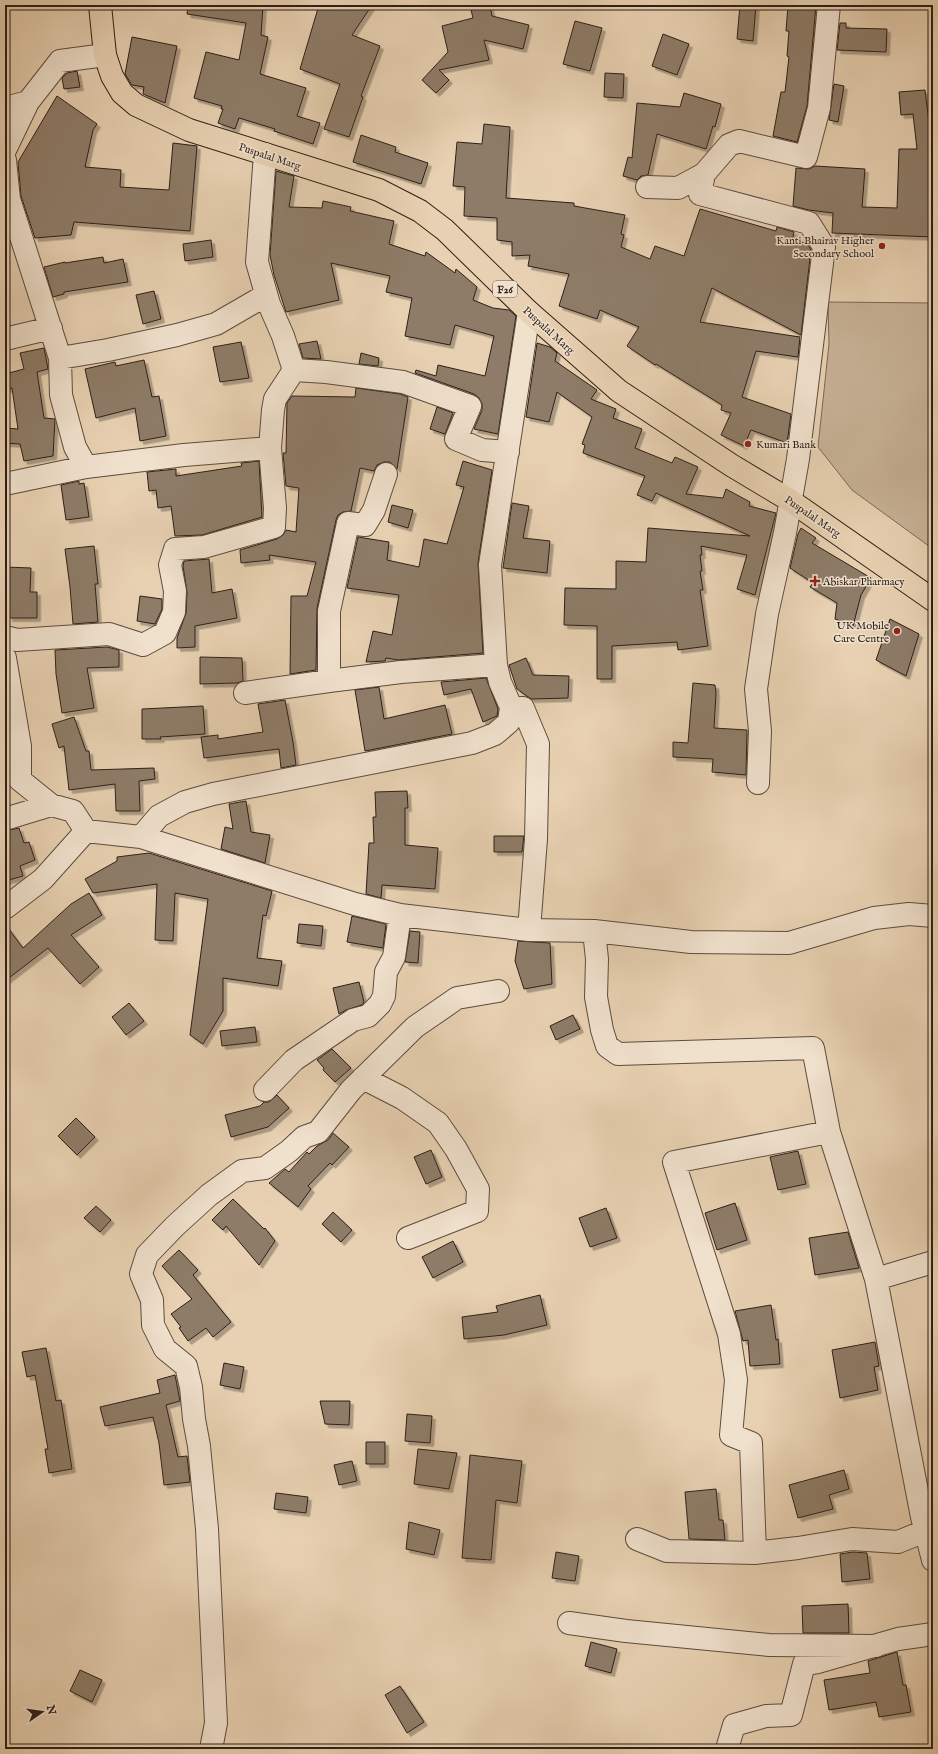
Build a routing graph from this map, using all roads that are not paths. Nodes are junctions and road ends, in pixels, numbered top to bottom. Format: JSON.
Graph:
{"nodes":[{"id":1,"x":100,"y":5,"type":"edge"},
{"id":2,"x":829,"y":5,"type":"edge"},
{"id":3,"x":105,"y":55,"type":"junction"},
{"id":4,"x":28,"y":102,"type":"junction"},
{"id":5,"x":5,"y":108,"type":"edge"},
{"id":6,"x":5,"y":150,"type":"edge"},
{"id":7,"x":265,"y":154,"type":"junction"},
{"id":8,"x":5,"y":160,"type":"edge"},
{"id":9,"x":704,"y":174,"type":"junction"},
{"id":10,"x":647,"y":187,"type":"dead end"},
{"id":11,"x":261,"y":298,"type":"dead end"},
{"id":12,"x":529,"y":312,"type":"junction"},
{"id":13,"x":51,"y":328,"type":"junction"},
{"id":14,"x":5,"y":339,"type":"edge"},
{"id":15,"x":60,"y":358,"type":"junction"},
{"id":16,"x":294,"y":370,"type":"junction"},
{"id":17,"x":270,"y":448,"type":"junction"},
{"id":18,"x":508,"y":452,"type":"junction"},
{"id":19,"x":86,"y":467,"type":"junction"},
{"id":20,"x":386,"y":474,"type":"dead end"},
{"id":21,"x":5,"y":484,"type":"edge"},
{"id":22,"x":791,"y":501,"type":"junction"},
{"id":23,"x":933,"y":600,"type":"edge"},
{"id":24,"x":5,"y":637,"type":"edge"},
{"id":25,"x":5,"y":658,"type":"edge"},
{"id":26,"x":496,"y":665,"type":"junction"},
{"id":27,"x":329,"y":681,"type":"junction"},
{"id":28,"x":245,"y":693,"type":"dead end"},
{"id":29,"x":512,"y":707,"type":"junction"},
{"id":30,"x":758,"y":783,"type":"dead end"},
{"id":31,"x":51,"y":805,"type":"junction"},
{"id":32,"x":5,"y":819,"type":"edge"},
{"id":33,"x":86,"y":831,"type":"junction"},
{"id":34,"x":141,"y":837,"type":"junction"},
{"id":35,"x":5,"y":908,"type":"edge"},
{"id":36,"x":400,"y":915,"type":"junction"},
{"id":37,"x":933,"y":916,"type":"edge"},
{"id":38,"x":529,"y":930,"type":"junction"},
{"id":39,"x":594,"y":931,"type":"junction"},
{"id":40,"x":498,"y":991,"type":"dead end"},
{"id":41,"x":363,"y":1078,"type":"junction"},
{"id":42,"x":265,"y":1090,"type":"dead end"},
{"id":43,"x":829,"y":1132,"type":"junction"},
{"id":44,"x":408,"y":1238,"type":"dead end"},
{"id":45,"x":933,"y":1262,"type":"edge"},
{"id":46,"x":876,"y":1279,"type":"junction"},
{"id":47,"x":926,"y":1531,"type":"junction"},
{"id":48,"x":636,"y":1540,"type":"dead end"},
{"id":49,"x":754,"y":1553,"type":"junction"},
{"id":50,"x":933,"y":1560,"type":"edge"},
{"id":51,"x":569,"y":1623,"type":"dead end"},
{"id":52,"x":933,"y":1634,"type":"edge"},
{"id":53,"x":876,"y":1646,"type":"junction"},
{"id":54,"x":211,"y":1749,"type":"edge"},
{"id":55,"x":727,"y":1749,"type":"edge"}],
"edges":[{"from":1,"to":3,"type":"main road","name":"Puspalal Marg","number":"F26"},
{"from":2,"to":9,"type":"street"},
{"from":3,"to":4,"type":"street"},
{"from":3,"to":7,"type":"main road","name":"Puspalal Marg","number":"F26"},
{"from":4,"to":5,"type":"street"},
{"from":4,"to":6,"type":"street"},
{"from":7,"to":12,"type":"main road","name":"Puspalal Marg","number":"F26"},
{"from":7,"to":16,"type":"street"},
{"from":8,"to":13,"type":"street"},
{"from":9,"to":10,"type":"street"},
{"from":9,"to":22,"type":"street"},
{"from":11,"to":15,"type":"street"},
{"from":12,"to":18,"type":"street"},
{"from":12,"to":22,"type":"main road","name":"Puspalal Marg","number":"F26"},
{"from":13,"to":14,"type":"street"},
{"from":13,"to":15,"type":"street"},
{"from":15,"to":19,"type":"street"},
{"from":16,"to":17,"type":"street"},
{"from":16,"to":18,"type":"street"},
{"from":17,"to":19,"type":"street"},
{"from":17,"to":24,"type":"street"},
{"from":18,"to":26,"type":"street"},
{"from":19,"to":21,"type":"street"},
{"from":20,"to":27,"type":"street"},
{"from":22,"to":23,"type":"main road","name":"Puspalal Marg","number":"F26"},
{"from":22,"to":30,"type":"street"},
{"from":25,"to":31,"type":"street"},
{"from":26,"to":27,"type":"street"},
{"from":26,"to":29,"type":"street"},
{"from":27,"to":28,"type":"street"},
{"from":29,"to":34,"type":"street"},
{"from":29,"to":38,"type":"street"},
{"from":31,"to":32,"type":"street"},
{"from":31,"to":33,"type":"street"},
{"from":33,"to":34,"type":"street"},
{"from":33,"to":35,"type":"street"},
{"from":34,"to":36,"type":"street"},
{"from":36,"to":38,"type":"street"},
{"from":36,"to":42,"type":"street"},
{"from":37,"to":39,"type":"street"},
{"from":38,"to":39,"type":"street"},
{"from":39,"to":43,"type":"street"},
{"from":40,"to":41,"type":"street"},
{"from":41,"to":44,"type":"street"},
{"from":41,"to":54,"type":"street"},
{"from":43,"to":46,"type":"street"},
{"from":43,"to":49,"type":"street"},
{"from":45,"to":46,"type":"street"},
{"from":46,"to":47,"type":"street"},
{"from":47,"to":49,"type":"street"},
{"from":47,"to":50,"type":"street"},
{"from":48,"to":49,"type":"street"},
{"from":51,"to":53,"type":"street"},
{"from":52,"to":53,"type":"street"},
{"from":53,"to":55,"type":"street"}]}
